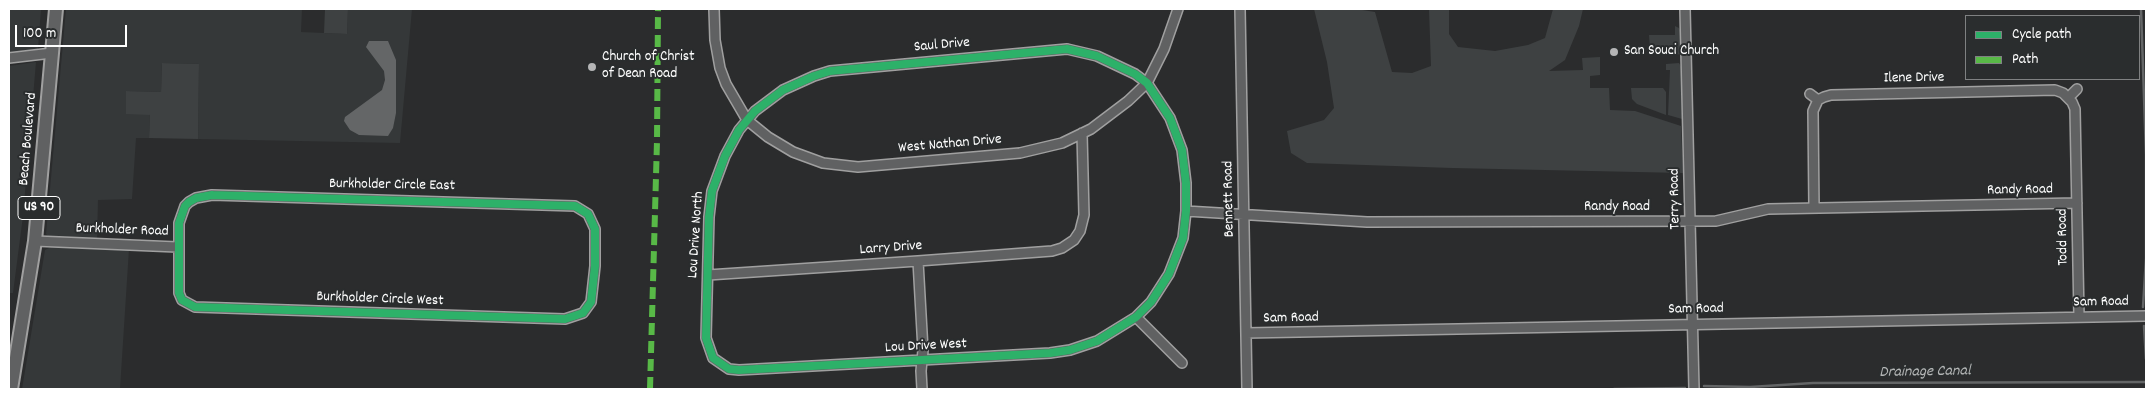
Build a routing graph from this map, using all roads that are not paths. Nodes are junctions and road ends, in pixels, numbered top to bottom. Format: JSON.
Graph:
{"nodes":[{"id":1,"x":56,"y":9,"type":"edge"},
{"id":2,"x":714,"y":9,"type":"edge"},
{"id":3,"x":1178,"y":9,"type":"edge"},
{"id":4,"x":1240,"y":9,"type":"edge"},
{"id":5,"x":1685,"y":9,"type":"edge"},
{"id":6,"x":52,"y":52,"type":"junction"},
{"id":7,"x":9,"y":58,"type":"edge"},
{"id":8,"x":1147,"y":83,"type":"junction"},
{"id":9,"x":2077,"y":89,"type":"dead end"},
{"id":10,"x":1810,"y":94,"type":"dead end"},
{"id":11,"x":2069,"y":97,"type":"junction"},
{"id":12,"x":1818,"y":100,"type":"junction"},
{"id":13,"x":747,"y":120,"type":"junction"},
{"id":14,"x":1082,"y":133,"type":"junction"},
{"id":15,"x":2077,"y":203,"type":"junction"},
{"id":16,"x":1814,"y":208,"type":"junction"},
{"id":17,"x":1186,"y":211,"type":"junction"},
{"id":18,"x":1244,"y":214,"type":"junction"},
{"id":19,"x":1690,"y":221,"type":"junction"},
{"id":20,"x":35,"y":241,"type":"junction"},
{"id":21,"x":178,"y":247,"type":"junction"},
{"id":22,"x":918,"y":262,"type":"junction"},
{"id":23,"x":595,"y":266,"type":"joint"},
{"id":24,"x":708,"y":275,"type":"junction"},
{"id":25,"x":2146,"y":316,"type":"edge"},
{"id":26,"x":1136,"y":317,"type":"junction"},
{"id":27,"x":2079,"y":317,"type":"junction"},
{"id":28,"x":1692,"y":324,"type":"junction"},
{"id":29,"x":1246,"y":333,"type":"junction"},
{"id":30,"x":713,"y":358,"type":"joint"},
{"id":31,"x":922,"y":361,"type":"junction"},
{"id":32,"x":1182,"y":363,"type":"dead end"},
{"id":33,"x":11,"y":389,"type":"edge"},
{"id":34,"x":922,"y":389,"type":"edge"},
{"id":35,"x":1247,"y":389,"type":"edge"},
{"id":36,"x":1694,"y":389,"type":"edge"}],
"edges":[{"from":1,"to":6,"type":"highway","name":"Beach Boulevard","number":"US 90"},
{"from":2,"to":13,"type":"street"},
{"from":3,"to":8,"type":"street","name":"West Nathan Drive"},
{"from":4,"to":18,"type":"street","name":"Bennett Road"},
{"from":5,"to":19,"type":"street","name":"Terry Road"},
{"from":6,"to":7,"type":"street"},
{"from":6,"to":20,"type":"highway","name":"Beach Boulevard","number":"US 90"},
{"from":8,"to":13,"type":"street","name":"Saul Drive"},
{"from":8,"to":14,"type":"street","name":"West Nathan Drive"},
{"from":8,"to":17,"type":"street","name":"Lou Drive West"},
{"from":9,"to":11,"type":"street"},
{"from":10,"to":12,"type":"street"},
{"from":11,"to":12,"type":"street","name":"Ilene Drive"},
{"from":11,"to":15,"type":"street","name":"Todd Road"},
{"from":12,"to":16,"type":"street"},
{"from":13,"to":14,"type":"street","name":"West Nathan Drive"},
{"from":13,"to":24,"type":"street","name":"Lou Drive North"},
{"from":14,"to":22,"type":"street","name":"Larry Drive"},
{"from":15,"to":16,"type":"street","name":"Randy Road"},
{"from":15,"to":27,"type":"street","name":"Todd Road"},
{"from":16,"to":19,"type":"street","name":"Randy Road"},
{"from":17,"to":18,"type":"street","name":"Randy Road"},
{"from":17,"to":26,"type":"street","name":"Lou Drive West"},
{"from":18,"to":19,"type":"street","name":"Randy Road"},
{"from":18,"to":29,"type":"street","name":"Bennett Road"},
{"from":19,"to":28,"type":"street","name":"Terry Road"},
{"from":20,"to":21,"type":"street","name":"Burkholder Road"},
{"from":20,"to":33,"type":"highway","name":"Beach Boulevard","number":"US 90"},
{"from":21,"to":23,"type":"street","name":"Burkholder Circle East"},
{"from":21,"to":23,"type":"street","name":"Burkholder Circle West"},
{"from":22,"to":24,"type":"street","name":"Larry Drive"},
{"from":22,"to":31,"type":"street"},
{"from":24,"to":30,"type":"street","name":"Lou Drive North"},
{"from":25,"to":27,"type":"street","name":"Sam Road"},
{"from":26,"to":31,"type":"street","name":"Lou Drive West"},
{"from":26,"to":32,"type":"street"},
{"from":27,"to":28,"type":"street","name":"Sam Road"},
{"from":28,"to":29,"type":"street","name":"Sam Road"},
{"from":28,"to":36,"type":"street","name":"Terry Road"},
{"from":29,"to":35,"type":"street","name":"Bennett Road"},
{"from":30,"to":31,"type":"street","name":"Lou Drive West"},
{"from":31,"to":34,"type":"street"}]}
